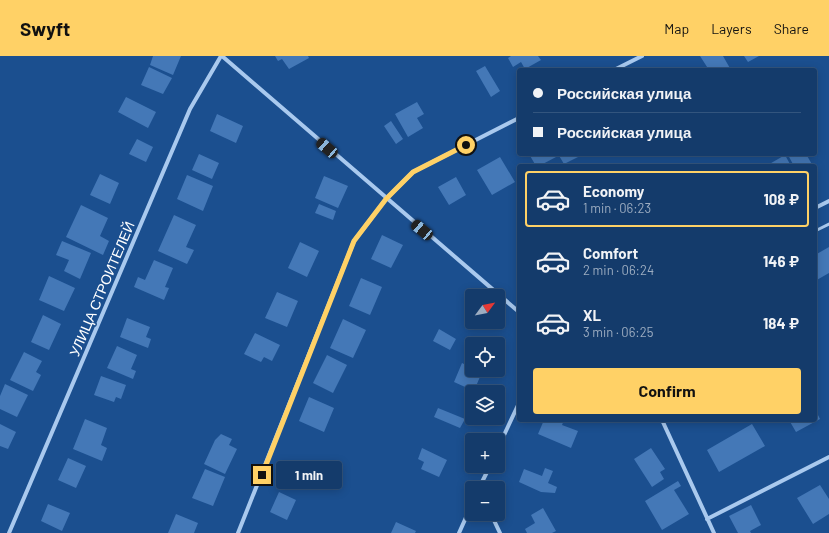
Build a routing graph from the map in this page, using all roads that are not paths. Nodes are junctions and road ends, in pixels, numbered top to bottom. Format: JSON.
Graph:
{"nodes":[{"id":1,"x":221,"y":56,"type":"edge"},
{"id":2,"x":642,"y":56,"type":"edge"},
{"id":3,"x":618,"y":68,"type":"edge"},
{"id":4,"x":517,"y":119,"type":"edge"},
{"id":5,"x":386,"y":199,"type":"junction"},
{"id":6,"x":829,"y":201,"type":"edge"},
{"id":7,"x":817,"y":207,"type":"edge"},
{"id":8,"x":829,"y":224,"type":"edge"},
{"id":9,"x":817,"y":230,"type":"edge"},
{"id":10,"x":517,"y":310,"type":"edge"},
{"id":11,"x":517,"y":407,"type":"edge"},
{"id":12,"x":663,"y":422,"type":"edge"},
{"id":13,"x":505,"y":433,"type":"edge"},
{"id":14,"x":829,"y":457,"type":"edge"},
{"id":15,"x":707,"y":518,"type":"junction"},
{"id":16,"x":465,"y":520,"type":"edge"},
{"id":17,"x":494,"y":521,"type":"edge"},
{"id":18,"x":9,"y":533,"type":"edge"},
{"id":19,"x":238,"y":533,"type":"edge"},
{"id":20,"x":459,"y":533,"type":"edge"},
{"id":21,"x":500,"y":533,"type":"edge"},
{"id":22,"x":714,"y":533,"type":"edge"}],
"edges":[{"from":1,"to":5,"type":"street"},
{"from":1,"to":18,"type":"street","name":"УЛИЦА СТРОИТЕЛЕЙ"},
{"from":2,"to":3,"type":"street"},
{"from":4,"to":5,"type":"street"},
{"from":5,"to":10,"type":"street"},
{"from":5,"to":19,"type":"street"},
{"from":6,"to":7,"type":"street"},
{"from":8,"to":9,"type":"lane"},
{"from":11,"to":13,"type":"street"},
{"from":12,"to":15,"type":"street"},
{"from":14,"to":15,"type":"street"},
{"from":15,"to":22,"type":"street"},
{"from":16,"to":20,"type":"street"},
{"from":17,"to":21,"type":"street"}]}
